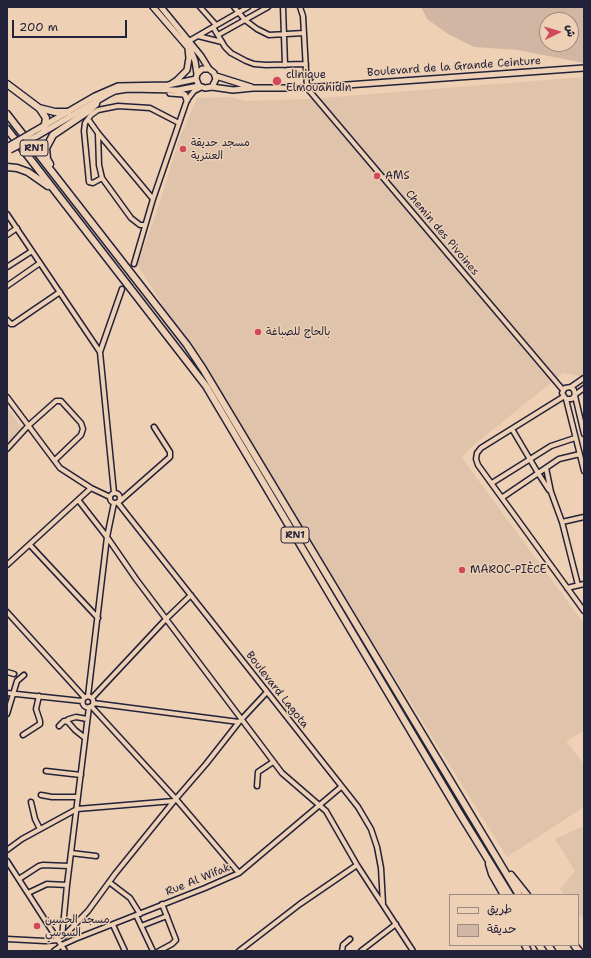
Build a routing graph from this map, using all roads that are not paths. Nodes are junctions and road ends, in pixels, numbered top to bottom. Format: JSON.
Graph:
{"nodes":[{"id":1,"x":153,"y":7,"type":"edge"},
{"id":2,"x":161,"y":7,"type":"edge"},
{"id":3,"x":200,"y":7,"type":"edge"},
{"id":4,"x":234,"y":7,"type":"edge"},
{"id":5,"x":248,"y":7,"type":"edge"},
{"id":6,"x":268,"y":7,"type":"edge"},
{"id":7,"x":283,"y":7,"type":"edge"},
{"id":8,"x":300,"y":7,"type":"edge"},
{"id":9,"x":238,"y":12,"type":"junction"},
{"id":10,"x":244,"y":20,"type":"junction"},
{"id":11,"x":214,"y":26,"type":"junction"},
{"id":12,"x":304,"y":33,"type":"junction"},
{"id":13,"x":285,"y":34,"type":"junction"},
{"id":14,"x":218,"y":35,"type":"junction"},
{"id":15,"x":198,"y":36,"type":"junction"},
{"id":16,"x":222,"y":42,"type":"junction"},
{"id":17,"x":188,"y":43,"type":"junction"},
{"id":18,"x":306,"y":64,"type":"junction"},
{"id":19,"x":285,"y":65,"type":"junction"},
{"id":20,"x":584,"y":68,"type":"edge"},
{"id":21,"x":208,"y":69,"type":"junction"},
{"id":22,"x":216,"y":76,"type":"junction"},
{"id":23,"x":197,"y":77,"type":"junction"},
{"id":24,"x":7,"y":84,"type":"edge"},
{"id":25,"x":168,"y":85,"type":"junction"},
{"id":26,"x":200,"y":86,"type":"junction"},
{"id":27,"x":212,"y":87,"type":"junction"},
{"id":28,"x":253,"y":88,"type":"junction"},
{"id":29,"x":307,"y":88,"type":"junction"},
{"id":30,"x":152,"y":90,"type":"junction"},
{"id":31,"x":97,"y":100,"type":"junction"},
{"id":32,"x":187,"y":100,"type":"junction"},
{"id":33,"x":39,"y":108,"type":"junction"},
{"id":34,"x":68,"y":112,"type":"junction"},
{"id":35,"x":7,"y":114,"type":"edge"},
{"id":36,"x":88,"y":119,"type":"junction"},
{"id":37,"x":179,"y":123,"type":"junction"},
{"id":38,"x":44,"y":128,"type":"junction"},
{"id":39,"x":7,"y":129,"type":"edge"},
{"id":40,"x":98,"y":132,"type":"junction"},
{"id":41,"x":8,"y":149,"type":"edge"},
{"id":42,"x":7,"y":167,"type":"edge"},
{"id":43,"x":102,"y":178,"type":"junction"},
{"id":44,"x":61,"y":183,"type":"junction"},
{"id":45,"x":55,"y":192,"type":"junction"},
{"id":46,"x":153,"y":199,"type":"junction"},
{"id":47,"x":7,"y":214,"type":"edge"},
{"id":48,"x":145,"y":225,"type":"junction"},
{"id":49,"x":17,"y":228,"type":"junction"},
{"id":50,"x":7,"y":235,"type":"edge"},
{"id":51,"x":32,"y":251,"type":"junction"},
{"id":52,"x":40,"y":263,"type":"junction"},
{"id":53,"x":134,"y":264,"type":"dead end"},
{"id":54,"x":7,"y":267,"type":"edge"},
{"id":55,"x":7,"y":286,"type":"edge"},
{"id":56,"x":122,"y":289,"type":"dead end"},
{"id":57,"x":60,"y":292,"type":"junction"},
{"id":58,"x":7,"y":320,"type":"edge"},
{"id":59,"x":100,"y":352,"type":"junction"},
{"id":60,"x":584,"y":378,"type":"edge"},
{"id":61,"x":571,"y":387,"type":"junction"},
{"id":62,"x":584,"y":388,"type":"edge"},
{"id":63,"x":563,"y":390,"type":"junction"},
{"id":64,"x":575,"y":395,"type":"junction"},
{"id":65,"x":7,"y":397,"type":"edge"},
{"id":66,"x":564,"y":398,"type":"junction"},
{"id":67,"x":28,"y":426,"type":"junction"},
{"id":68,"x":154,"y":427,"type":"dead end"},
{"id":69,"x":512,"y":429,"type":"junction"},
{"id":70,"x":584,"y":434,"type":"edge"},
{"id":71,"x":575,"y":438,"type":"junction"},
{"id":72,"x":7,"y":449,"type":"edge"},
{"id":73,"x":580,"y":454,"type":"junction"},
{"id":74,"x":530,"y":458,"type":"junction"},
{"id":75,"x":55,"y":460,"type":"junction"},
{"id":76,"x":546,"y":468,"type":"junction"},
{"id":77,"x":584,"y":471,"type":"edge"},
{"id":78,"x":538,"y":473,"type":"junction"},
{"id":79,"x":492,"y":483,"type":"junction"},
{"id":80,"x":91,"y":488,"type":"junction"},
{"id":81,"x":551,"y":492,"type":"junction"},
{"id":82,"x":112,"y":495,"type":"junction"},
{"id":83,"x":503,"y":497,"type":"junction"},
{"id":84,"x":79,"y":501,"type":"junction"},
{"id":85,"x":117,"y":502,"type":"junction"},
{"id":86,"x":584,"y":517,"type":"edge"},
{"id":87,"x":562,"y":522,"type":"junction"},
{"id":88,"x":107,"y":537,"type":"junction"},
{"id":89,"x":30,"y":545,"type":"junction"},
{"id":90,"x":7,"y":565,"type":"edge"},
{"id":91,"x":584,"y":584,"type":"edge"},
{"id":92,"x":578,"y":585,"type":"junction"},
{"id":93,"x":567,"y":588,"type":"junction"},
{"id":94,"x":191,"y":595,"type":"junction"},
{"id":95,"x":584,"y":611,"type":"edge"},
{"id":96,"x":7,"y":612,"type":"edge"},
{"id":97,"x":98,"y":618,"type":"junction"},
{"id":98,"x":166,"y":619,"type":"junction"},
{"id":99,"x":7,"y":672,"type":"edge"},
{"id":100,"x":14,"y":674,"type":"dead end"},
{"id":101,"x":24,"y":675,"type":"dead end"},
{"id":102,"x":267,"y":692,"type":"junction"},
{"id":103,"x":7,"y":693,"type":"edge"},
{"id":104,"x":14,"y":694,"type":"junction"},
{"id":105,"x":39,"y":696,"type":"junction"},
{"id":106,"x":87,"y":698,"type":"junction"},
{"id":107,"x":91,"y":705,"type":"junction"},
{"id":108,"x":7,"y":714,"type":"edge"},
{"id":109,"x":87,"y":719,"type":"junction"},
{"id":110,"x":240,"y":720,"type":"junction"},
{"id":111,"x":66,"y":721,"type":"junction"},
{"id":112,"x":59,"y":726,"type":"dead end"},
{"id":113,"x":23,"y":735,"type":"dead end"},
{"id":114,"x":85,"y":738,"type":"junction"},
{"id":115,"x":273,"y":762,"type":"junction"},
{"id":116,"x":46,"y":771,"type":"dead end"},
{"id":117,"x":81,"y":775,"type":"junction"},
{"id":118,"x":257,"y":786,"type":"dead end"},
{"id":119,"x":341,"y":787,"type":"junction"},
{"id":120,"x":41,"y":795,"type":"dead end"},
{"id":121,"x":78,"y":797,"type":"junction"},
{"id":122,"x":175,"y":800,"type":"junction"},
{"id":123,"x":31,"y":802,"type":"dead end"},
{"id":124,"x":320,"y":806,"type":"junction"},
{"id":125,"x":77,"y":809,"type":"junction"},
{"id":126,"x":40,"y":829,"type":"junction"},
{"id":127,"x":7,"y":850,"type":"edge"},
{"id":128,"x":71,"y":853,"type":"junction"},
{"id":129,"x":96,"y":856,"type":"dead end"},
{"id":130,"x":497,"y":858,"type":"junction"},
{"id":131,"x":489,"y":860,"type":"junction"},
{"id":132,"x":7,"y":861,"type":"edge"},
{"id":133,"x":357,"y":865,"type":"junction"},
{"id":134,"x":69,"y":866,"type":"junction"},
{"id":135,"x":239,"y":873,"type":"junction"},
{"id":136,"x":19,"y":879,"type":"junction"},
{"id":137,"x":109,"y":882,"type":"junction"},
{"id":138,"x":67,"y":885,"type":"junction"},
{"id":139,"x":28,"y":893,"type":"junction"},
{"id":140,"x":503,"y":894,"type":"edge"},
{"id":141,"x":509,"y":894,"type":"edge"},
{"id":142,"x":518,"y":894,"type":"edge"},
{"id":143,"x":527,"y":894,"type":"edge"},
{"id":144,"x":162,"y":904,"type":"junction"},
{"id":145,"x":383,"y":905,"type":"junction"},
{"id":146,"x":138,"y":914,"type":"junction"},
{"id":147,"x":167,"y":916,"type":"junction"},
{"id":148,"x":396,"y":924,"type":"junction"},
{"id":149,"x":113,"y":925,"type":"junction"},
{"id":150,"x":141,"y":926,"type":"junction"},
{"id":151,"x":7,"y":939,"type":"edge"},
{"id":152,"x":61,"y":939,"type":"junction"},
{"id":153,"x":350,"y":940,"type":"dead end"},
{"id":154,"x":62,"y":945,"type":"junction"},
{"id":155,"x":54,"y":951,"type":"edge"},
{"id":156,"x":65,"y":951,"type":"edge"},
{"id":157,"x":125,"y":951,"type":"edge"},
{"id":158,"x":153,"y":951,"type":"edge"},
{"id":159,"x":159,"y":951,"type":"edge"},
{"id":160,"x":239,"y":951,"type":"edge"},
{"id":161,"x":342,"y":951,"type":"edge"},
{"id":162,"x":361,"y":951,"type":"edge"},
{"id":163,"x":414,"y":951,"type":"edge"}],
"edges":[{"from":1,"to":17,"type":"main road"},
{"from":2,"to":17,"type":"main road"},
{"from":3,"to":11,"type":"street"},
{"from":4,"to":9,"type":"street"},
{"from":5,"to":9,"type":"street"},
{"from":6,"to":10,"type":"street"},
{"from":7,"to":13,"type":"street"},
{"from":8,"to":12,"type":"street"},
{"from":9,"to":10,"type":"street"},
{"from":9,"to":11,"type":"street"},
{"from":10,"to":13,"type":"street"},
{"from":10,"to":14,"type":"street"},
{"from":11,"to":14,"type":"street"},
{"from":11,"to":15,"type":"street"},
{"from":12,"to":13,"type":"street"},
{"from":12,"to":18,"type":"street"},
{"from":13,"to":19,"type":"street"},
{"from":14,"to":16,"type":"street"},
{"from":15,"to":16,"type":"street"},
{"from":15,"to":17,"type":"street"},
{"from":16,"to":19,"type":"street"},
{"from":17,"to":21,"type":"main road"},
{"from":17,"to":23,"type":"main road"},
{"from":17,"to":25,"type":"main road"},
{"from":18,"to":19,"type":"street"},
{"from":18,"to":29,"type":"street"},
{"from":20,"to":29,"type":"main road","name":"Boulevard de la Grande Ceinture"},
{"from":21,"to":22,"type":"main road"},
{"from":21,"to":23,"type":"main road"},
{"from":22,"to":27,"type":"main road"},
{"from":22,"to":28,"type":"main road","name":"Boulevard de la Grande Ceinture"},
{"from":23,"to":25,"type":"main road"},
{"from":23,"to":26,"type":"main road"},
{"from":24,"to":33,"type":"highway"},
{"from":25,"to":34,"type":"main road"},
{"from":26,"to":27,"type":"main road"},
{"from":26,"to":30,"type":"main road"},
{"from":26,"to":32,"type":"street"},
{"from":27,"to":28,"type":"main road","name":"Boulevard de la Grande Ceinture"},
{"from":28,"to":29,"type":"main road","name":"Boulevard de la Grande Ceinture"},
{"from":29,"to":63,"type":"street","name":"Chemin des Pivoines"},
{"from":30,"to":31,"type":"main road"},
{"from":30,"to":32,"type":"main road"},
{"from":31,"to":38,"type":"main road"},
{"from":31,"to":44,"type":"highway"},
{"from":32,"to":37,"type":"street"},
{"from":33,"to":34,"type":"highway"},
{"from":33,"to":38,"type":"highway"},
{"from":34,"to":38,"type":"main road"},
{"from":35,"to":44,"type":"highway","number":"RN1"},
{"from":36,"to":37,"type":"street"},
{"from":36,"to":40,"type":"street"},
{"from":36,"to":43,"type":"street"},
{"from":37,"to":46,"type":"street"},
{"from":38,"to":41,"type":"main road","bridge":true},
{"from":39,"to":45,"type":"highway","number":"RN1"},
{"from":40,"to":43,"type":"street"},
{"from":40,"to":46,"type":"street"},
{"from":42,"to":45,"type":"highway"},
{"from":43,"to":48,"type":"street"},
{"from":44,"to":130,"type":"highway","number":"RN1"},
{"from":45,"to":131,"type":"highway","number":"RN1"},
{"from":46,"to":48,"type":"street"},
{"from":47,"to":49,"type":"street"},
{"from":48,"to":53,"type":"street"},
{"from":49,"to":50,"type":"street"},
{"from":49,"to":51,"type":"street"},
{"from":51,"to":52,"type":"street"},
{"from":51,"to":54,"type":"street"},
{"from":52,"to":55,"type":"street"},
{"from":52,"to":57,"type":"street"},
{"from":56,"to":59,"type":"street"},
{"from":57,"to":58,"type":"street"},
{"from":57,"to":59,"type":"street"},
{"from":59,"to":82,"type":"street"},
{"from":60,"to":61,"type":"street"},
{"from":61,"to":63,"type":"street"},
{"from":61,"to":64,"type":"street"},
{"from":62,"to":64,"type":"street"},
{"from":63,"to":66,"type":"street"},
{"from":64,"to":66,"type":"street"},
{"from":64,"to":70,"type":"street"},
{"from":65,"to":67,"type":"street"},
{"from":66,"to":69,"type":"street"},
{"from":66,"to":71,"type":"street"},
{"from":67,"to":72,"type":"street"},
{"from":67,"to":75,"type":"street"},
{"from":67,"to":75,"type":"street"},
{"from":68,"to":85,"type":"street"},
{"from":69,"to":74,"type":"street"},
{"from":69,"to":79,"type":"street"},
{"from":71,"to":73,"type":"street"},
{"from":71,"to":74,"type":"street"},
{"from":73,"to":76,"type":"street"},
{"from":73,"to":77,"type":"street"},
{"from":74,"to":78,"type":"street"},
{"from":74,"to":79,"type":"street"},
{"from":75,"to":80,"type":"street"},
{"from":76,"to":78,"type":"street"},
{"from":76,"to":81,"type":"street"},
{"from":78,"to":81,"type":"street"},
{"from":78,"to":83,"type":"street"},
{"from":79,"to":83,"type":"street"},
{"from":80,"to":82,"type":"street"},
{"from":80,"to":84,"type":"street"},
{"from":81,"to":87,"type":"street"},
{"from":82,"to":85,"type":"street"},
{"from":82,"to":85,"type":"street"},
{"from":83,"to":93,"type":"street"},
{"from":84,"to":88,"type":"street"},
{"from":84,"to":89,"type":"street"},
{"from":85,"to":88,"type":"street"},
{"from":85,"to":94,"type":"street","name":"Boulevard Lagota"},
{"from":86,"to":87,"type":"street"},
{"from":87,"to":92,"type":"street"},
{"from":88,"to":97,"type":"street"},
{"from":88,"to":98,"type":"street"},
{"from":89,"to":90,"type":"street"},
{"from":89,"to":97,"type":"street"},
{"from":91,"to":92,"type":"street"},
{"from":92,"to":93,"type":"street"},
{"from":93,"to":95,"type":"street"},
{"from":94,"to":98,"type":"street"},
{"from":94,"to":102,"type":"street","name":"Boulevard Lagota"},
{"from":96,"to":106,"type":"street"},
{"from":97,"to":106,"type":"street"},
{"from":98,"to":106,"type":"street"},
{"from":98,"to":110,"type":"street"},
{"from":99,"to":100,"type":"street"},
{"from":101,"to":104,"type":"street"},
{"from":102,"to":110,"type":"street"},
{"from":102,"to":119,"type":"street","name":"Boulevard Lagota"},
{"from":103,"to":104,"type":"street"},
{"from":104,"to":105,"type":"street"},
{"from":104,"to":108,"type":"street"},
{"from":105,"to":106,"type":"street"},
{"from":105,"to":113,"type":"street"},
{"from":106,"to":107,"type":"street"},
{"from":106,"to":107,"type":"street"},
{"from":107,"to":109,"type":"street"},
{"from":107,"to":110,"type":"street"},
{"from":107,"to":122,"type":"street"},
{"from":109,"to":111,"type":"street"},
{"from":109,"to":114,"type":"street"},
{"from":110,"to":115,"type":"street"},
{"from":110,"to":122,"type":"street"},
{"from":111,"to":112,"type":"street"},
{"from":111,"to":114,"type":"street"},
{"from":114,"to":117,"type":"street"},
{"from":115,"to":118,"type":"street"},
{"from":115,"to":124,"type":"street"},
{"from":116,"to":117,"type":"street"},
{"from":117,"to":121,"type":"street"},
{"from":119,"to":124,"type":"street","name":"Rue Al Wifak"},
{"from":119,"to":145,"type":"street","name":"Boulevard Lagota"},
{"from":120,"to":121,"type":"street"},
{"from":121,"to":125,"type":"street"},
{"from":122,"to":125,"type":"street"},
{"from":122,"to":135,"type":"street"},
{"from":122,"to":137,"type":"street"},
{"from":123,"to":126,"type":"street"},
{"from":124,"to":133,"type":"street"},
{"from":124,"to":135,"type":"street","name":"Rue Al Wifak"},
{"from":125,"to":126,"type":"street"},
{"from":125,"to":128,"type":"street"},
{"from":126,"to":127,"type":"street"},
{"from":128,"to":129,"type":"street"},
{"from":128,"to":134,"type":"street"},
{"from":130,"to":142,"type":"highway","number":"RN1"},
{"from":130,"to":143,"type":"highway"},
{"from":131,"to":140,"type":"highway"},
{"from":131,"to":141,"type":"highway","number":"RN1"},
{"from":132,"to":136,"type":"street"},
{"from":133,"to":145,"type":"street"},
{"from":133,"to":160,"type":"street"},
{"from":134,"to":136,"type":"street"},
{"from":134,"to":138,"type":"street"},
{"from":135,"to":144,"type":"street","name":"Rue Al Wifak"},
{"from":136,"to":139,"type":"street"},
{"from":137,"to":146,"type":"street"},
{"from":137,"to":152,"type":"street"},
{"from":138,"to":139,"type":"street"},
{"from":138,"to":152,"type":"street"},
{"from":139,"to":152,"type":"street"},
{"from":144,"to":146,"type":"street","name":"Rue Al Wifak"},
{"from":144,"to":147,"type":"street"},
{"from":145,"to":148,"type":"street"},
{"from":146,"to":149,"type":"street","name":"Rue Al Wifak"},
{"from":146,"to":150,"type":"street"},
{"from":147,"to":150,"type":"street"},
{"from":147,"to":159,"type":"street"},
{"from":148,"to":162,"type":"street"},
{"from":148,"to":163,"type":"street"},
{"from":149,"to":154,"type":"street","name":"Rue Al Wifak"},
{"from":149,"to":157,"type":"street"},
{"from":150,"to":158,"type":"street"},
{"from":151,"to":152,"type":"street"},
{"from":152,"to":154,"type":"street"},
{"from":153,"to":161,"type":"street"},
{"from":154,"to":155,"type":"street","name":"Rue Al Wifak"},
{"from":154,"to":156,"type":"street"}]}
